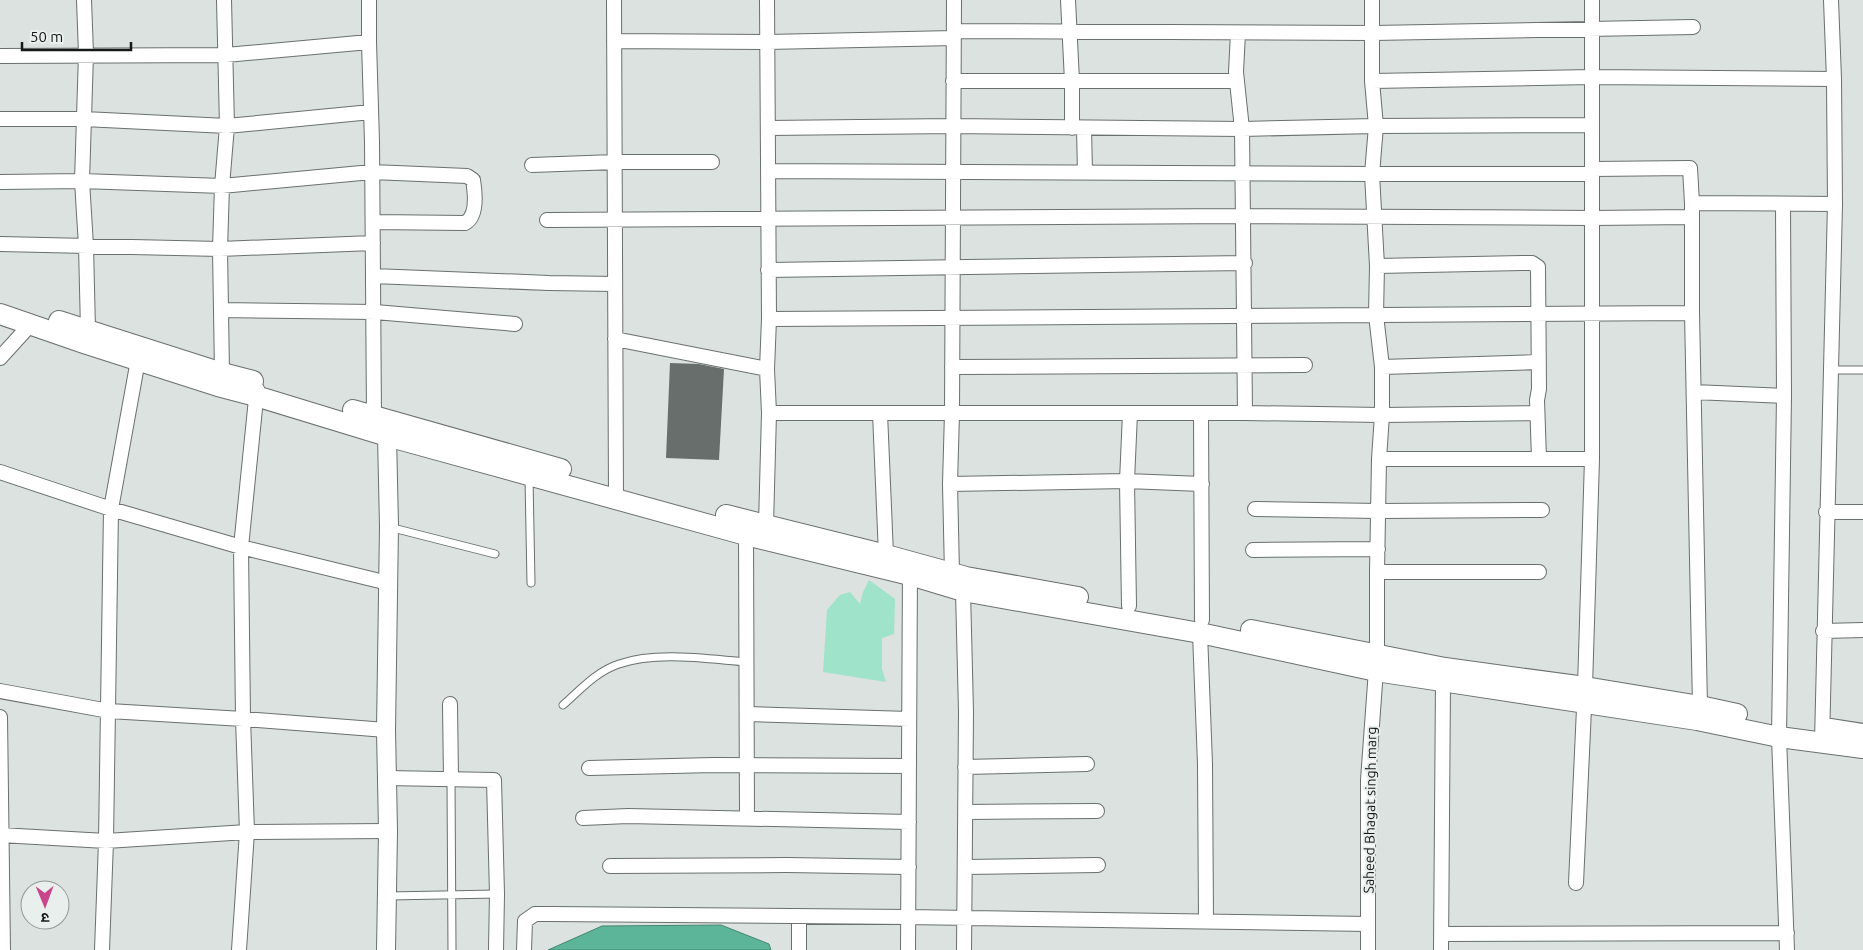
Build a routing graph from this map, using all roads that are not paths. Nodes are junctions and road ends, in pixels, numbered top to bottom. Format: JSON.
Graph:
{"nodes":[{"id":1,"x":84,"y":0,"type":"edge"},
{"id":2,"x":224,"y":0,"type":"edge"},
{"id":3,"x":369,"y":0,"type":"edge"},
{"id":4,"x":614,"y":0,"type":"edge"},
{"id":5,"x":767,"y":0,"type":"edge"},
{"id":6,"x":954,"y":0,"type":"edge"},
{"id":7,"x":1068,"y":0,"type":"edge"},
{"id":8,"x":1372,"y":0,"type":"edge"},
{"id":9,"x":1592,"y":0,"type":"edge"},
{"id":10,"x":1831,"y":0,"type":"edge"},
{"id":11,"x":1693,"y":27,"type":"dead end"},
{"id":12,"x":1592,"y":28,"type":"junction"},
{"id":13,"x":1070,"y":32,"type":"junction"},
{"id":14,"x":1238,"y":33,"type":"junction"},
{"id":15,"x":1372,"y":33,"type":"junction"},
{"id":16,"x":954,"y":35,"type":"junction"},
{"id":17,"x":614,"y":41,"type":"junction"},
{"id":18,"x":369,"y":42,"type":"junction"},
{"id":19,"x":767,"y":42,"type":"junction"},
{"id":20,"x":86,"y":54,"type":"junction"},
{"id":21,"x":226,"y":55,"type":"junction"},
{"id":22,"x":0,"y":56,"type":"edge"},
{"id":23,"x":1592,"y":77,"type":"junction"},
{"id":24,"x":1834,"y":78,"type":"junction"},
{"id":25,"x":954,"y":81,"type":"junction"},
{"id":26,"x":1072,"y":81,"type":"junction"},
{"id":27,"x":1237,"y":81,"type":"junction"},
{"id":28,"x":1372,"y":81,"type":"junction"},
{"id":29,"x":371,"y":112,"type":"junction"},
{"id":30,"x":0,"y":118,"type":"edge"},
{"id":31,"x":84,"y":119,"type":"junction"},
{"id":32,"x":1592,"y":125,"type":"junction"},
{"id":33,"x":227,"y":126,"type":"junction"},
{"id":34,"x":953,"y":126,"type":"junction"},
{"id":35,"x":1376,"y":126,"type":"junction"},
{"id":36,"x":768,"y":128,"type":"junction"},
{"id":37,"x":1078,"y":128,"type":"junction"},
{"id":38,"x":1242,"y":129,"type":"junction"},
{"id":39,"x":614,"y":162,"type":"junction"},
{"id":40,"x":712,"y":162,"type":"dead end"},
{"id":41,"x":532,"y":165,"type":"dead end"},
{"id":42,"x":768,"y":171,"type":"junction"},
{"id":43,"x":1592,"y":171,"type":"junction"},
{"id":44,"x":372,"y":172,"type":"junction"},
{"id":45,"x":953,"y":172,"type":"junction"},
{"id":46,"x":1085,"y":173,"type":"junction"},
{"id":47,"x":1243,"y":173,"type":"junction"},
{"id":48,"x":1372,"y":174,"type":"junction"},
{"id":49,"x":82,"y":181,"type":"junction"},
{"id":50,"x":0,"y":182,"type":"edge"},
{"id":51,"x":222,"y":186,"type":"junction"},
{"id":52,"x":1835,"y":204,"type":"junction"},
{"id":53,"x":1783,"y":205,"type":"junction"},
{"id":54,"x":1692,"y":210,"type":"junction"},
{"id":55,"x":1244,"y":216,"type":"junction"},
{"id":56,"x":1374,"y":217,"type":"junction"},
{"id":57,"x":953,"y":218,"type":"junction"},
{"id":58,"x":1592,"y":218,"type":"junction"},
{"id":59,"x":768,"y":219,"type":"junction"},
{"id":60,"x":546,"y":220,"type":"dead end"},
{"id":61,"x":615,"y":220,"type":"junction"},
{"id":62,"x":373,"y":222,"type":"junction"},
{"id":63,"x":373,"y":243,"type":"junction"},
{"id":64,"x":0,"y":244,"type":"edge"},
{"id":65,"x":86,"y":246,"type":"junction"},
{"id":66,"x":220,"y":249,"type":"junction"},
{"id":67,"x":1245,"y":263,"type":"junction"},
{"id":68,"x":1377,"y":266,"type":"junction"},
{"id":69,"x":953,"y":267,"type":"junction"},
{"id":70,"x":768,"y":270,"type":"junction"},
{"id":71,"x":373,"y":276,"type":"junction"},
{"id":72,"x":615,"y":284,"type":"junction"},
{"id":73,"x":0,"y":302,"type":"edge"},
{"id":74,"x":221,"y":310,"type":"junction"},
{"id":75,"x":373,"y":313,"type":"junction"},
{"id":76,"x":1692,"y":313,"type":"junction"},
{"id":77,"x":0,"y":314,"type":"edge"},
{"id":78,"x":1538,"y":314,"type":"junction"},
{"id":79,"x":1592,"y":314,"type":"junction"},
{"id":80,"x":1376,"y":315,"type":"junction"},
{"id":81,"x":1245,"y":316,"type":"junction"},
{"id":82,"x":952,"y":318,"type":"junction"},
{"id":83,"x":769,"y":319,"type":"junction"},
{"id":84,"x":515,"y":324,"type":"dead end"},
{"id":85,"x":30,"y":325,"type":"junction"},
{"id":86,"x":88,"y":330,"type":"junction"},
{"id":87,"x":616,"y":339,"type":"junction"},
{"id":88,"x":0,"y":358,"type":"edge"},
{"id":89,"x":138,"y":360,"type":"junction"},
{"id":90,"x":1538,"y":362,"type":"junction"},
{"id":91,"x":1244,"y":365,"type":"junction"},
{"id":92,"x":1305,"y":365,"type":"dead end"},
{"id":93,"x":952,"y":367,"type":"junction"},
{"id":94,"x":1382,"y":367,"type":"junction"},
{"id":95,"x":767,"y":369,"type":"junction"},
{"id":96,"x":1830,"y":370,"type":"junction"},
{"id":97,"x":1863,"y":370,"type":"edge"},
{"id":98,"x":222,"y":373,"type":"junction"},
{"id":99,"x":257,"y":389,"type":"junction"},
{"id":100,"x":1694,"y":392,"type":"junction"},
{"id":101,"x":1784,"y":396,"type":"junction"},
{"id":102,"x":880,"y":413,"type":"junction"},
{"id":103,"x":952,"y":413,"type":"junction"},
{"id":104,"x":1130,"y":413,"type":"junction"},
{"id":105,"x":1201,"y":413,"type":"junction"},
{"id":106,"x":1245,"y":413,"type":"junction"},
{"id":107,"x":1537,"y":413,"type":"junction"},
{"id":108,"x":769,"y":414,"type":"junction"},
{"id":109,"x":1382,"y":415,"type":"junction"},
{"id":110,"x":374,"y":416,"type":"junction"},
{"id":111,"x":387,"y":436,"type":"junction"},
{"id":112,"x":1379,"y":459,"type":"junction"},
{"id":113,"x":1539,"y":459,"type":"junction"},
{"id":114,"x":1592,"y":459,"type":"junction"},
{"id":115,"x":0,"y":472,"type":"edge"},
{"id":116,"x":529,"y":475,"type":"junction"},
{"id":117,"x":1127,"y":481,"type":"junction"},
{"id":118,"x":950,"y":484,"type":"junction"},
{"id":119,"x":1202,"y":484,"type":"junction"},
{"id":120,"x":616,"y":492,"type":"junction"},
{"id":121,"x":110,"y":508,"type":"junction"},
{"id":122,"x":1255,"y":509,"type":"dead end"},
{"id":123,"x":1542,"y":510,"type":"dead end"},
{"id":124,"x":1379,"y":511,"type":"junction"},
{"id":125,"x":1826,"y":512,"type":"junction"},
{"id":126,"x":1863,"y":512,"type":"edge"},
{"id":127,"x":766,"y":525,"type":"junction"},
{"id":128,"x":389,"y":526,"type":"junction"},
{"id":129,"x":746,"y":535,"type":"junction"},
{"id":130,"x":241,"y":547,"type":"junction"},
{"id":131,"x":1378,"y":549,"type":"junction"},
{"id":132,"x":1253,"y":550,"type":"dead end"},
{"id":133,"x":496,"y":554,"type":"dead end"},
{"id":134,"x":886,"y":555,"type":"junction"},
{"id":135,"x":910,"y":568,"type":"junction"},
{"id":136,"x":1377,"y":572,"type":"junction"},
{"id":137,"x":1539,"y":572,"type":"dead end"},
{"id":138,"x":952,"y":573,"type":"junction"},
{"id":139,"x":531,"y":582,"type":"dead end"},
{"id":140,"x":388,"y":583,"type":"junction"},
{"id":141,"x":963,"y":591,"type":"junction"},
{"id":142,"x":1129,"y":606,"type":"junction"},
{"id":143,"x":1201,"y":627,"type":"junction"},
{"id":144,"x":1863,"y":630,"type":"edge"},
{"id":145,"x":1823,"y":631,"type":"junction"},
{"id":146,"x":747,"y":662,"type":"junction"},
{"id":147,"x":1377,"y":663,"type":"junction"},
{"id":148,"x":1443,"y":682,"type":"junction"},
{"id":149,"x":0,"y":691,"type":"edge"},
{"id":150,"x":1584,"y":695,"type":"junction"},
{"id":151,"x":450,"y":704,"type":"dead end"},
{"id":152,"x":563,"y":705,"type":"dead end"},
{"id":153,"x":1700,"y":706,"type":"junction"},
{"id":154,"x":109,"y":711,"type":"junction"},
{"id":155,"x":747,"y":714,"type":"junction"},
{"id":156,"x":0,"y":717,"type":"edge"},
{"id":157,"x":243,"y":719,"type":"junction"},
{"id":158,"x":909,"y":719,"type":"junction"},
{"id":159,"x":386,"y":730,"type":"junction"},
{"id":160,"x":1779,"y":730,"type":"junction"},
{"id":161,"x":1863,"y":734,"type":"edge"},
{"id":162,"x":1822,"y":735,"type":"junction"},
{"id":163,"x":1863,"y":748,"type":"edge"},
{"id":164,"x":1087,"y":764,"type":"dead end"},
{"id":165,"x":747,"y":765,"type":"junction"},
{"id":166,"x":909,"y":766,"type":"junction"},
{"id":167,"x":965,"y":767,"type":"junction"},
{"id":168,"x":589,"y":768,"type":"dead end"},
{"id":169,"x":387,"y":778,"type":"junction"},
{"id":170,"x":451,"y":779,"type":"junction"},
{"id":171,"x":1096,"y":811,"type":"dead end"},
{"id":172,"x":965,"y":812,"type":"junction"},
{"id":173,"x":583,"y":818,"type":"dead end"},
{"id":174,"x":747,"y":819,"type":"junction"},
{"id":175,"x":909,"y":822,"type":"junction"},
{"id":176,"x":388,"y":831,"type":"junction"},
{"id":177,"x":247,"y":832,"type":"junction"},
{"id":178,"x":1,"y":835,"type":"edge"},
{"id":179,"x":106,"y":842,"type":"junction"},
{"id":180,"x":1098,"y":865,"type":"dead end"},
{"id":181,"x":610,"y":866,"type":"dead end"},
{"id":182,"x":909,"y":867,"type":"junction"},
{"id":183,"x":965,"y":867,"type":"junction"},
{"id":184,"x":1576,"y":882,"type":"dead end"},
{"id":185,"x":497,"y":894,"type":"junction"},
{"id":186,"x":452,"y":895,"type":"junction"},
{"id":187,"x":388,"y":896,"type":"junction"},
{"id":188,"x":799,"y":916,"type":"junction"},
{"id":189,"x":908,"y":917,"type":"junction"},
{"id":190,"x":964,"y":918,"type":"junction"},
{"id":191,"x":1206,"y":921,"type":"junction"},
{"id":192,"x":1368,"y":924,"type":"junction"},
{"id":193,"x":1787,"y":933,"type":"junction"},
{"id":194,"x":1440,"y":934,"type":"junction"},
{"id":195,"x":3,"y":950,"type":"edge"},
{"id":196,"x":102,"y":950,"type":"edge"},
{"id":197,"x":239,"y":950,"type":"edge"},
{"id":198,"x":386,"y":950,"type":"edge"},
{"id":199,"x":452,"y":950,"type":"edge"},
{"id":200,"x":496,"y":950,"type":"edge"},
{"id":201,"x":524,"y":950,"type":"edge"},
{"id":202,"x":799,"y":950,"type":"edge"},
{"id":203,"x":908,"y":950,"type":"edge"},
{"id":204,"x":964,"y":950,"type":"edge"},
{"id":205,"x":1368,"y":950,"type":"edge"},
{"id":206,"x":1441,"y":950,"type":"edge"},
{"id":207,"x":1787,"y":950,"type":"edge"}],
"edges":[{"from":1,"to":20,"type":"street"},
{"from":2,"to":21,"type":"street"},
{"from":3,"to":18,"type":"street"},
{"from":4,"to":17,"type":"street"},
{"from":5,"to":19,"type":"street"},
{"from":6,"to":16,"type":"street"},
{"from":7,"to":13,"type":"street"},
{"from":8,"to":15,"type":"street","name":"Saheed Bhagat singh marg"},
{"from":9,"to":12,"type":"street"},
{"from":10,"to":24,"type":"street"},
{"from":11,"to":12,"type":"street"},
{"from":12,"to":15,"type":"street"},
{"from":12,"to":23,"type":"street"},
{"from":13,"to":14,"type":"street"},
{"from":13,"to":16,"type":"street"},
{"from":13,"to":26,"type":"street"},
{"from":14,"to":15,"type":"street"},
{"from":14,"to":27,"type":"street"},
{"from":15,"to":28,"type":"street","name":"Saheed Bhagat singh marg"},
{"from":16,"to":19,"type":"street"},
{"from":16,"to":25,"type":"street"},
{"from":17,"to":19,"type":"street"},
{"from":17,"to":39,"type":"street"},
{"from":18,"to":21,"type":"street"},
{"from":18,"to":29,"type":"street"},
{"from":19,"to":36,"type":"street"},
{"from":20,"to":21,"type":"street"},
{"from":20,"to":22,"type":"street"},
{"from":20,"to":31,"type":"street"},
{"from":21,"to":33,"type":"street"},
{"from":23,"to":24,"type":"street"},
{"from":23,"to":28,"type":"street"},
{"from":23,"to":32,"type":"street"},
{"from":24,"to":52,"type":"street"},
{"from":25,"to":26,"type":"street"},
{"from":25,"to":34,"type":"street"},
{"from":26,"to":27,"type":"street"},
{"from":26,"to":37,"type":"street"},
{"from":27,"to":38,"type":"street"},
{"from":28,"to":35,"type":"street","name":"Saheed Bhagat singh marg"},
{"from":29,"to":33,"type":"street"},
{"from":29,"to":44,"type":"street"},
{"from":30,"to":31,"type":"street"},
{"from":31,"to":33,"type":"street"},
{"from":31,"to":49,"type":"street"},
{"from":32,"to":35,"type":"street"},
{"from":32,"to":43,"type":"street"},
{"from":33,"to":51,"type":"street"},
{"from":34,"to":36,"type":"street"},
{"from":34,"to":37,"type":"street"},
{"from":34,"to":45,"type":"street"},
{"from":35,"to":38,"type":"street"},
{"from":35,"to":48,"type":"street","name":"Saheed Bhagat singh marg"},
{"from":36,"to":42,"type":"street"},
{"from":37,"to":38,"type":"street"},
{"from":37,"to":46,"type":"street"},
{"from":38,"to":47,"type":"street"},
{"from":39,"to":40,"type":"street"},
{"from":39,"to":41,"type":"street"},
{"from":39,"to":61,"type":"street"},
{"from":42,"to":45,"type":"street"},
{"from":42,"to":59,"type":"street"},
{"from":43,"to":48,"type":"street"},
{"from":43,"to":54,"type":"street"},
{"from":43,"to":58,"type":"street"},
{"from":44,"to":51,"type":"street"},
{"from":44,"to":62,"type":"street"},
{"from":44,"to":62,"type":"street"},
{"from":45,"to":46,"type":"street"},
{"from":45,"to":57,"type":"street"},
{"from":46,"to":47,"type":"street"},
{"from":47,"to":48,"type":"street"},
{"from":47,"to":55,"type":"street"},
{"from":48,"to":56,"type":"street","name":"Saheed Bhagat singh marg"},
{"from":49,"to":50,"type":"street"},
{"from":49,"to":51,"type":"street"},
{"from":49,"to":65,"type":"street"},
{"from":51,"to":66,"type":"street"},
{"from":52,"to":53,"type":"street"},
{"from":52,"to":96,"type":"street"},
{"from":53,"to":54,"type":"street"},
{"from":53,"to":101,"type":"street"},
{"from":54,"to":58,"type":"street"},
{"from":54,"to":76,"type":"street"},
{"from":55,"to":56,"type":"street"},
{"from":55,"to":57,"type":"street"},
{"from":55,"to":67,"type":"street"},
{"from":56,"to":58,"type":"street"},
{"from":56,"to":68,"type":"street","name":"Saheed Bhagat singh marg"},
{"from":57,"to":59,"type":"street"},
{"from":57,"to":69,"type":"street"},
{"from":58,"to":79,"type":"street"},
{"from":59,"to":61,"type":"street"},
{"from":59,"to":70,"type":"street"},
{"from":60,"to":61,"type":"street"},
{"from":61,"to":72,"type":"street"},
{"from":62,"to":63,"type":"street"},
{"from":63,"to":66,"type":"street"},
{"from":63,"to":71,"type":"street"},
{"from":64,"to":65,"type":"street"},
{"from":65,"to":66,"type":"street"},
{"from":65,"to":86,"type":"street"},
{"from":66,"to":74,"type":"street"},
{"from":67,"to":69,"type":"street"},
{"from":67,"to":81,"type":"street"},
{"from":68,"to":78,"type":"street"},
{"from":68,"to":80,"type":"street","name":"Saheed Bhagat singh marg"},
{"from":69,"to":70,"type":"street"},
{"from":69,"to":82,"type":"street"},
{"from":70,"to":83,"type":"street"},
{"from":71,"to":72,"type":"street"},
{"from":71,"to":75,"type":"street"},
{"from":72,"to":87,"type":"street"},
{"from":73,"to":86,"type":"main road"},
{"from":74,"to":75,"type":"street"},
{"from":74,"to":98,"type":"street"},
{"from":75,"to":84,"type":"street"},
{"from":75,"to":110,"type":"street"},
{"from":76,"to":79,"type":"street"},
{"from":76,"to":100,"type":"street"},
{"from":77,"to":85,"type":"main road"},
{"from":78,"to":79,"type":"street"},
{"from":78,"to":80,"type":"street"},
{"from":78,"to":90,"type":"street"},
{"from":79,"to":114,"type":"street"},
{"from":80,"to":81,"type":"street"},
{"from":80,"to":94,"type":"street","name":"Saheed Bhagat singh marg"},
{"from":81,"to":82,"type":"street"},
{"from":81,"to":91,"type":"street"},
{"from":82,"to":83,"type":"street"},
{"from":82,"to":93,"type":"street"},
{"from":83,"to":95,"type":"street"},
{"from":85,"to":88,"type":"street"},
{"from":85,"to":89,"type":"main road"},
{"from":86,"to":98,"type":"main road"},
{"from":87,"to":95,"type":"street"},
{"from":87,"to":120,"type":"street"},
{"from":89,"to":99,"type":"main road"},
{"from":89,"to":121,"type":"street"},
{"from":90,"to":94,"type":"street"},
{"from":90,"to":107,"type":"street"},
{"from":91,"to":92,"type":"street"},
{"from":91,"to":93,"type":"street"},
{"from":91,"to":106,"type":"street"},
{"from":93,"to":103,"type":"street"},
{"from":94,"to":109,"type":"street","name":"Saheed Bhagat singh marg"},
{"from":95,"to":108,"type":"street"},
{"from":96,"to":97,"type":"lane"},
{"from":96,"to":125,"type":"street"},
{"from":98,"to":99,"type":"main road"},
{"from":99,"to":110,"type":"main road"},
{"from":99,"to":111,"type":"main road"},
{"from":99,"to":130,"type":"street"},
{"from":100,"to":101,"type":"street"},
{"from":100,"to":153,"type":"street"},
{"from":101,"to":160,"type":"street"},
{"from":102,"to":103,"type":"street"},
{"from":102,"to":108,"type":"street"},
{"from":102,"to":134,"type":"street"},
{"from":103,"to":104,"type":"street"},
{"from":103,"to":118,"type":"street"},
{"from":104,"to":105,"type":"street"},
{"from":104,"to":117,"type":"street"},
{"from":105,"to":106,"type":"street"},
{"from":105,"to":119,"type":"street"},
{"from":106,"to":109,"type":"street"},
{"from":107,"to":109,"type":"street"},
{"from":107,"to":113,"type":"street"},
{"from":108,"to":127,"type":"street"},
{"from":109,"to":112,"type":"street","name":"Saheed Bhagat singh marg"},
{"from":110,"to":120,"type":"main road"},
{"from":111,"to":116,"type":"main road"},
{"from":111,"to":128,"type":"street"},
{"from":112,"to":113,"type":"street"},
{"from":112,"to":124,"type":"street","name":"Saheed Bhagat singh marg"},
{"from":113,"to":114,"type":"street"},
{"from":114,"to":150,"type":"street"},
{"from":115,"to":121,"type":"street"},
{"from":116,"to":120,"type":"main road"},
{"from":116,"to":139,"type":"lane"},
{"from":117,"to":118,"type":"street"},
{"from":117,"to":119,"type":"street"},
{"from":117,"to":142,"type":"street"},
{"from":118,"to":138,"type":"street"},
{"from":119,"to":143,"type":"street"},
{"from":120,"to":127,"type":"main road"},
{"from":120,"to":129,"type":"main road"},
{"from":121,"to":130,"type":"street"},
{"from":121,"to":154,"type":"street"},
{"from":122,"to":124,"type":"street"},
{"from":123,"to":124,"type":"street"},
{"from":124,"to":131,"type":"street","name":"Saheed Bhagat singh marg"},
{"from":125,"to":126,"type":"street"},
{"from":125,"to":145,"type":"street"},
{"from":127,"to":134,"type":"main road"},
{"from":128,"to":133,"type":"lane"},
{"from":128,"to":140,"type":"street"},
{"from":129,"to":135,"type":"main road"},
{"from":129,"to":146,"type":"street"},
{"from":130,"to":140,"type":"street"},
{"from":130,"to":157,"type":"street"},
{"from":131,"to":132,"type":"street"},
{"from":131,"to":136,"type":"street","name":"Saheed Bhagat singh marg"},
{"from":134,"to":135,"type":"main road"},
{"from":135,"to":138,"type":"main road"},
{"from":135,"to":141,"type":"main road"},
{"from":135,"to":158,"type":"street"},
{"from":136,"to":137,"type":"street"},
{"from":136,"to":147,"type":"street","name":"Saheed Bhagat singh marg"},
{"from":138,"to":142,"type":"main road"},
{"from":140,"to":159,"type":"street"},
{"from":141,"to":143,"type":"main road"},
{"from":141,"to":167,"type":"street"},
{"from":142,"to":143,"type":"main road"},
{"from":143,"to":147,"type":"main road"},
{"from":143,"to":191,"type":"street"},
{"from":144,"to":145,"type":"street"},
{"from":145,"to":162,"type":"street"},
{"from":146,"to":152,"type":"lane"},
{"from":146,"to":155,"type":"street"},
{"from":147,"to":148,"type":"main road"},
{"from":147,"to":150,"type":"main road"},
{"from":147,"to":192,"type":"street","name":"Saheed Bhagat singh marg"},
{"from":148,"to":150,"type":"main road"},
{"from":148,"to":194,"type":"street"},
{"from":149,"to":154,"type":"street"},
{"from":150,"to":153,"type":"main road"},
{"from":150,"to":160,"type":"main road"},
{"from":150,"to":184,"type":"street"},
{"from":151,"to":170,"type":"street"},
{"from":153,"to":160,"type":"main road"},
{"from":154,"to":157,"type":"street"},
{"from":154,"to":179,"type":"street"},
{"from":155,"to":158,"type":"street"},
{"from":155,"to":165,"type":"street"},
{"from":156,"to":178,"type":"street"},
{"from":157,"to":159,"type":"street"},
{"from":157,"to":177,"type":"street"},
{"from":158,"to":166,"type":"street"},
{"from":159,"to":169,"type":"street"},
{"from":160,"to":162,"type":"main road"},
{"from":160,"to":193,"type":"street"},
{"from":161,"to":162,"type":"main road"},
{"from":162,"to":163,"type":"main road"},
{"from":164,"to":167,"type":"street"},
{"from":165,"to":166,"type":"street"},
{"from":165,"to":168,"type":"street"},
{"from":165,"to":174,"type":"street"},
{"from":166,"to":175,"type":"street"},
{"from":167,"to":172,"type":"street"},
{"from":169,"to":170,"type":"street"},
{"from":169,"to":176,"type":"street"},
{"from":170,"to":185,"type":"street"},
{"from":170,"to":186,"type":"lane"},
{"from":171,"to":172,"type":"street"},
{"from":172,"to":183,"type":"street"},
{"from":173,"to":174,"type":"street"},
{"from":174,"to":175,"type":"street"},
{"from":175,"to":182,"type":"street"},
{"from":176,"to":177,"type":"street"},
{"from":176,"to":187,"type":"street"},
{"from":177,"to":179,"type":"street"},
{"from":177,"to":197,"type":"street"},
{"from":178,"to":179,"type":"street"},
{"from":178,"to":195,"type":"street"},
{"from":179,"to":196,"type":"street"},
{"from":180,"to":183,"type":"street"},
{"from":181,"to":182,"type":"street"},
{"from":182,"to":189,"type":"street"},
{"from":183,"to":190,"type":"street"},
{"from":185,"to":186,"type":"lane"},
{"from":185,"to":200,"type":"street"},
{"from":186,"to":187,"type":"lane"},
{"from":186,"to":199,"type":"lane"},
{"from":187,"to":198,"type":"street"},
{"from":188,"to":189,"type":"street"},
{"from":188,"to":201,"type":"street"},
{"from":188,"to":202,"type":"street"},
{"from":189,"to":190,"type":"street"},
{"from":189,"to":203,"type":"street"},
{"from":190,"to":191,"type":"street"},
{"from":190,"to":204,"type":"street"},
{"from":191,"to":192,"type":"street"},
{"from":192,"to":205,"type":"street","name":"Saheed Bhagat singh marg"},
{"from":193,"to":194,"type":"street"},
{"from":193,"to":207,"type":"street"},
{"from":194,"to":206,"type":"street"}]}
